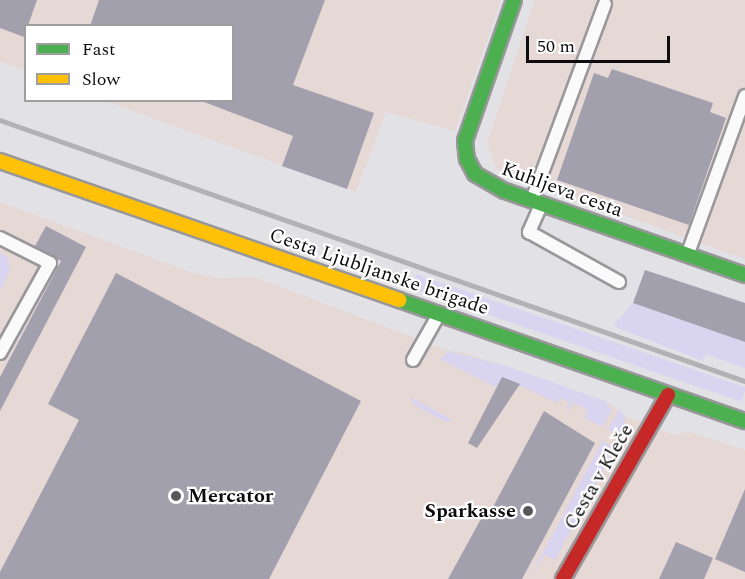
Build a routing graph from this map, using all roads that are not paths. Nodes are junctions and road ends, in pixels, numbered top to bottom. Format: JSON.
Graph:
{"nodes":[{"id":1,"x":514,"y":0,"type":"edge"},
{"id":2,"x":605,"y":4,"type":"dead end"},
{"id":3,"x":745,"y":96,"type":"edge"},
{"id":4,"x":0,"y":161,"type":"edge"},
{"id":5,"x":537,"y":203,"type":"junction"},
{"id":6,"x":0,"y":238,"type":"edge"},
{"id":7,"x":687,"y":255,"type":"junction"},
{"id":8,"x":745,"y":275,"type":"edge"},
{"id":9,"x":619,"y":282,"type":"dead end"},
{"id":10,"x":440,"y":313,"type":"junction"},
{"id":11,"x":0,"y":353,"type":"edge"},
{"id":12,"x":413,"y":360,"type":"dead end"},
{"id":13,"x":668,"y":395,"type":"junction"},
{"id":14,"x":745,"y":421,"type":"edge"},
{"id":15,"x":563,"y":579,"type":"edge"}],
"edges":[{"from":1,"to":5,"type":"street","name":"Kuhljeva cesta"},
{"from":2,"to":5,"type":"lane"},
{"from":3,"to":7,"type":"lane"},
{"from":4,"to":10,"type":"street","name":"Cesta Ljubljanske brigade"},
{"from":5,"to":7,"type":"street","name":"Kuhljeva cesta"},
{"from":5,"to":9,"type":"lane"},
{"from":6,"to":11,"type":"lane"},
{"from":7,"to":8,"type":"street","name":"Kuhljeva cesta"},
{"from":10,"to":12,"type":"lane"},
{"from":10,"to":13,"type":"street","name":"Cesta Ljubljanske brigade"},
{"from":13,"to":14,"type":"street","name":"Cesta Ljubljanske brigade"},
{"from":13,"to":15,"type":"street","name":"Cesta v Kleče"}]}
